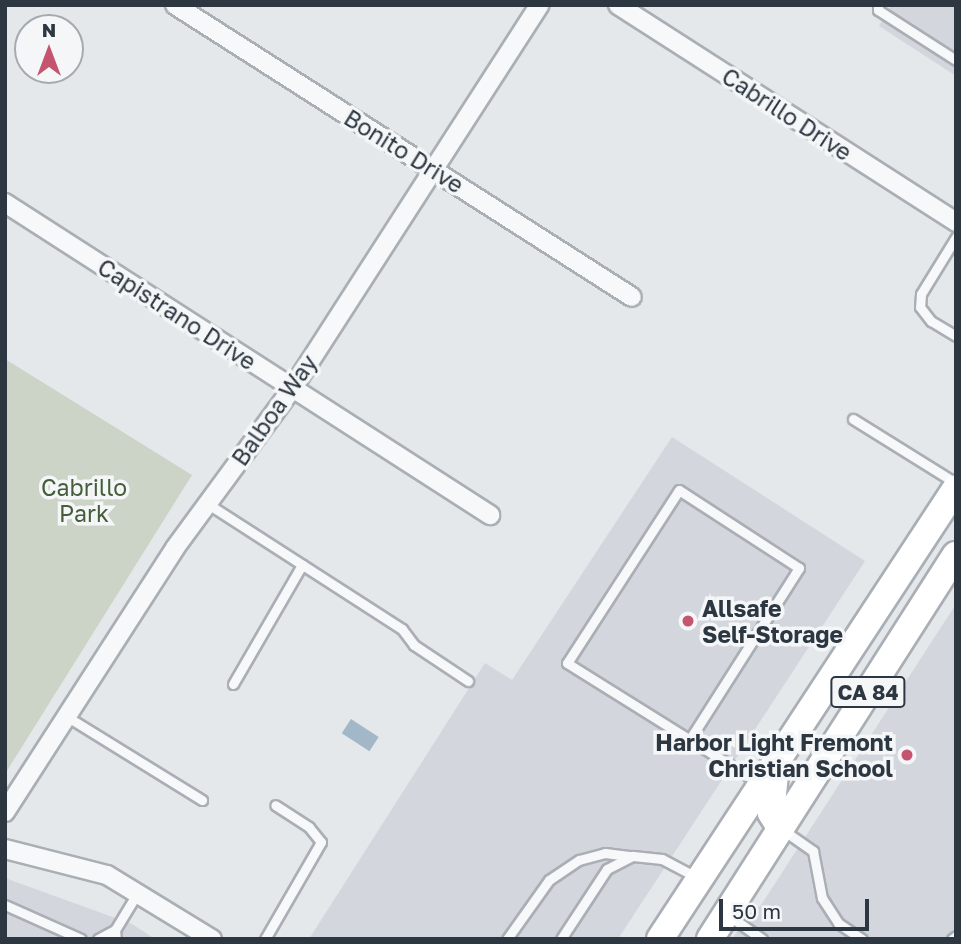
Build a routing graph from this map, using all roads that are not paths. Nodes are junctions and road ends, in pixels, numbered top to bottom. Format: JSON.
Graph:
{"nodes":[{"id":1,"x":175,"y":5,"type":"edge"},
{"id":2,"x":539,"y":5,"type":"edge"},
{"id":3,"x":618,"y":5,"type":"edge"},
{"id":4,"x":878,"y":5,"type":"edge"},
{"id":5,"x":956,"y":60,"type":"edge"},
{"id":6,"x":432,"y":169,"type":"junction"},
{"id":7,"x":5,"y":203,"type":"edge"},
{"id":8,"x":956,"y":222,"type":"edge"},
{"id":9,"x":956,"y":237,"type":"edge"},
{"id":10,"x":632,"y":297,"type":"dead end"},
{"id":11,"x":956,"y":336,"type":"edge"},
{"id":12,"x":292,"y":389,"type":"junction"},
{"id":13,"x":853,"y":419,"type":"dead end"},
{"id":14,"x":956,"y":486,"type":"edge"},
{"id":15,"x":208,"y":504,"type":"junction"},
{"id":16,"x":490,"y":515,"type":"dead end"},
{"id":17,"x":956,"y":555,"type":"edge"},
{"id":18,"x":302,"y":565,"type":"junction"},
{"id":19,"x":468,"y":681,"type":"dead end"},
{"id":20,"x":233,"y":684,"type":"dead end"},
{"id":21,"x":66,"y":716,"type":"junction"},
{"id":22,"x":690,"y":739,"type":"junction"},
{"id":23,"x":769,"y":774,"type":"junction"},
{"id":24,"x":202,"y":800,"type":"dead end"},
{"id":25,"x":275,"y":805,"type":"dead end"},
{"id":26,"x":5,"y":811,"type":"edge"},
{"id":27,"x":781,"y":830,"type":"junction"},
{"id":28,"x":5,"y":849,"type":"edge"},
{"id":29,"x":633,"y":856,"type":"junction"},
{"id":30,"x":699,"y":879,"type":"junction"},
{"id":31,"x":138,"y":892,"type":"junction"},
{"id":32,"x":5,"y":905,"type":"edge"},
{"id":33,"x":726,"y":914,"type":"junction"},
{"id":34,"x":114,"y":936,"type":"edge"},
{"id":35,"x":81,"y":939,"type":"edge"},
{"id":36,"x":98,"y":939,"type":"edge"},
{"id":37,"x":212,"y":939,"type":"edge"},
{"id":38,"x":265,"y":939,"type":"edge"},
{"id":39,"x":507,"y":939,"type":"edge"},
{"id":40,"x":561,"y":939,"type":"edge"},
{"id":41,"x":660,"y":939,"type":"edge"},
{"id":42,"x":710,"y":939,"type":"edge"},
{"id":43,"x":762,"y":939,"type":"edge"},
{"id":44,"x":862,"y":939,"type":"edge"}],
"edges":[{"from":1,"to":6,"type":"street","name":"Bonito Drive"},
{"from":2,"to":6,"type":"street","name":"Balboa Way"},
{"from":3,"to":8,"type":"street","name":"Cabrillo Drive"},
{"from":4,"to":5,"type":"lane"},
{"from":6,"to":10,"type":"street","name":"Bonito Drive"},
{"from":6,"to":12,"type":"street","name":"Balboa Way"},
{"from":7,"to":12,"type":"street","name":"Capistrano Drive"},
{"from":9,"to":11,"type":"lane"},
{"from":12,"to":15,"type":"street","name":"Balboa Way"},
{"from":12,"to":16,"type":"street","name":"Capistrano Drive"},
{"from":13,"to":14,"type":"lane"},
{"from":14,"to":23,"type":"main road","number":"CA 84"},
{"from":15,"to":18,"type":"lane"},
{"from":15,"to":21,"type":"street","name":"Balboa Way"},
{"from":17,"to":27,"type":"main road","number":"CA 84"},
{"from":18,"to":19,"type":"lane"},
{"from":18,"to":20,"type":"lane"},
{"from":21,"to":24,"type":"lane"},
{"from":21,"to":26,"type":"street","name":"Balboa Way"},
{"from":22,"to":22,"type":"lane"},
{"from":22,"to":23,"type":"lane"},
{"from":23,"to":27,"type":"main road"},
{"from":23,"to":30,"type":"main road","number":"CA 84"},
{"from":25,"to":38,"type":"lane"},
{"from":27,"to":33,"type":"main road","number":"CA 84"},
{"from":27,"to":44,"type":"lane"},
{"from":28,"to":31,"type":"street"},
{"from":29,"to":30,"type":"lane"},
{"from":29,"to":39,"type":"lane"},
{"from":29,"to":40,"type":"lane"},
{"from":30,"to":41,"type":"main road","number":"CA 84"},
{"from":31,"to":34,"type":"lane"},
{"from":31,"to":37,"type":"street"},
{"from":32,"to":35,"type":"lane"},
{"from":33,"to":42,"type":"main road","number":"CA 84"},
{"from":33,"to":43,"type":"lane"},
{"from":34,"to":36,"type":"lane"}]}
